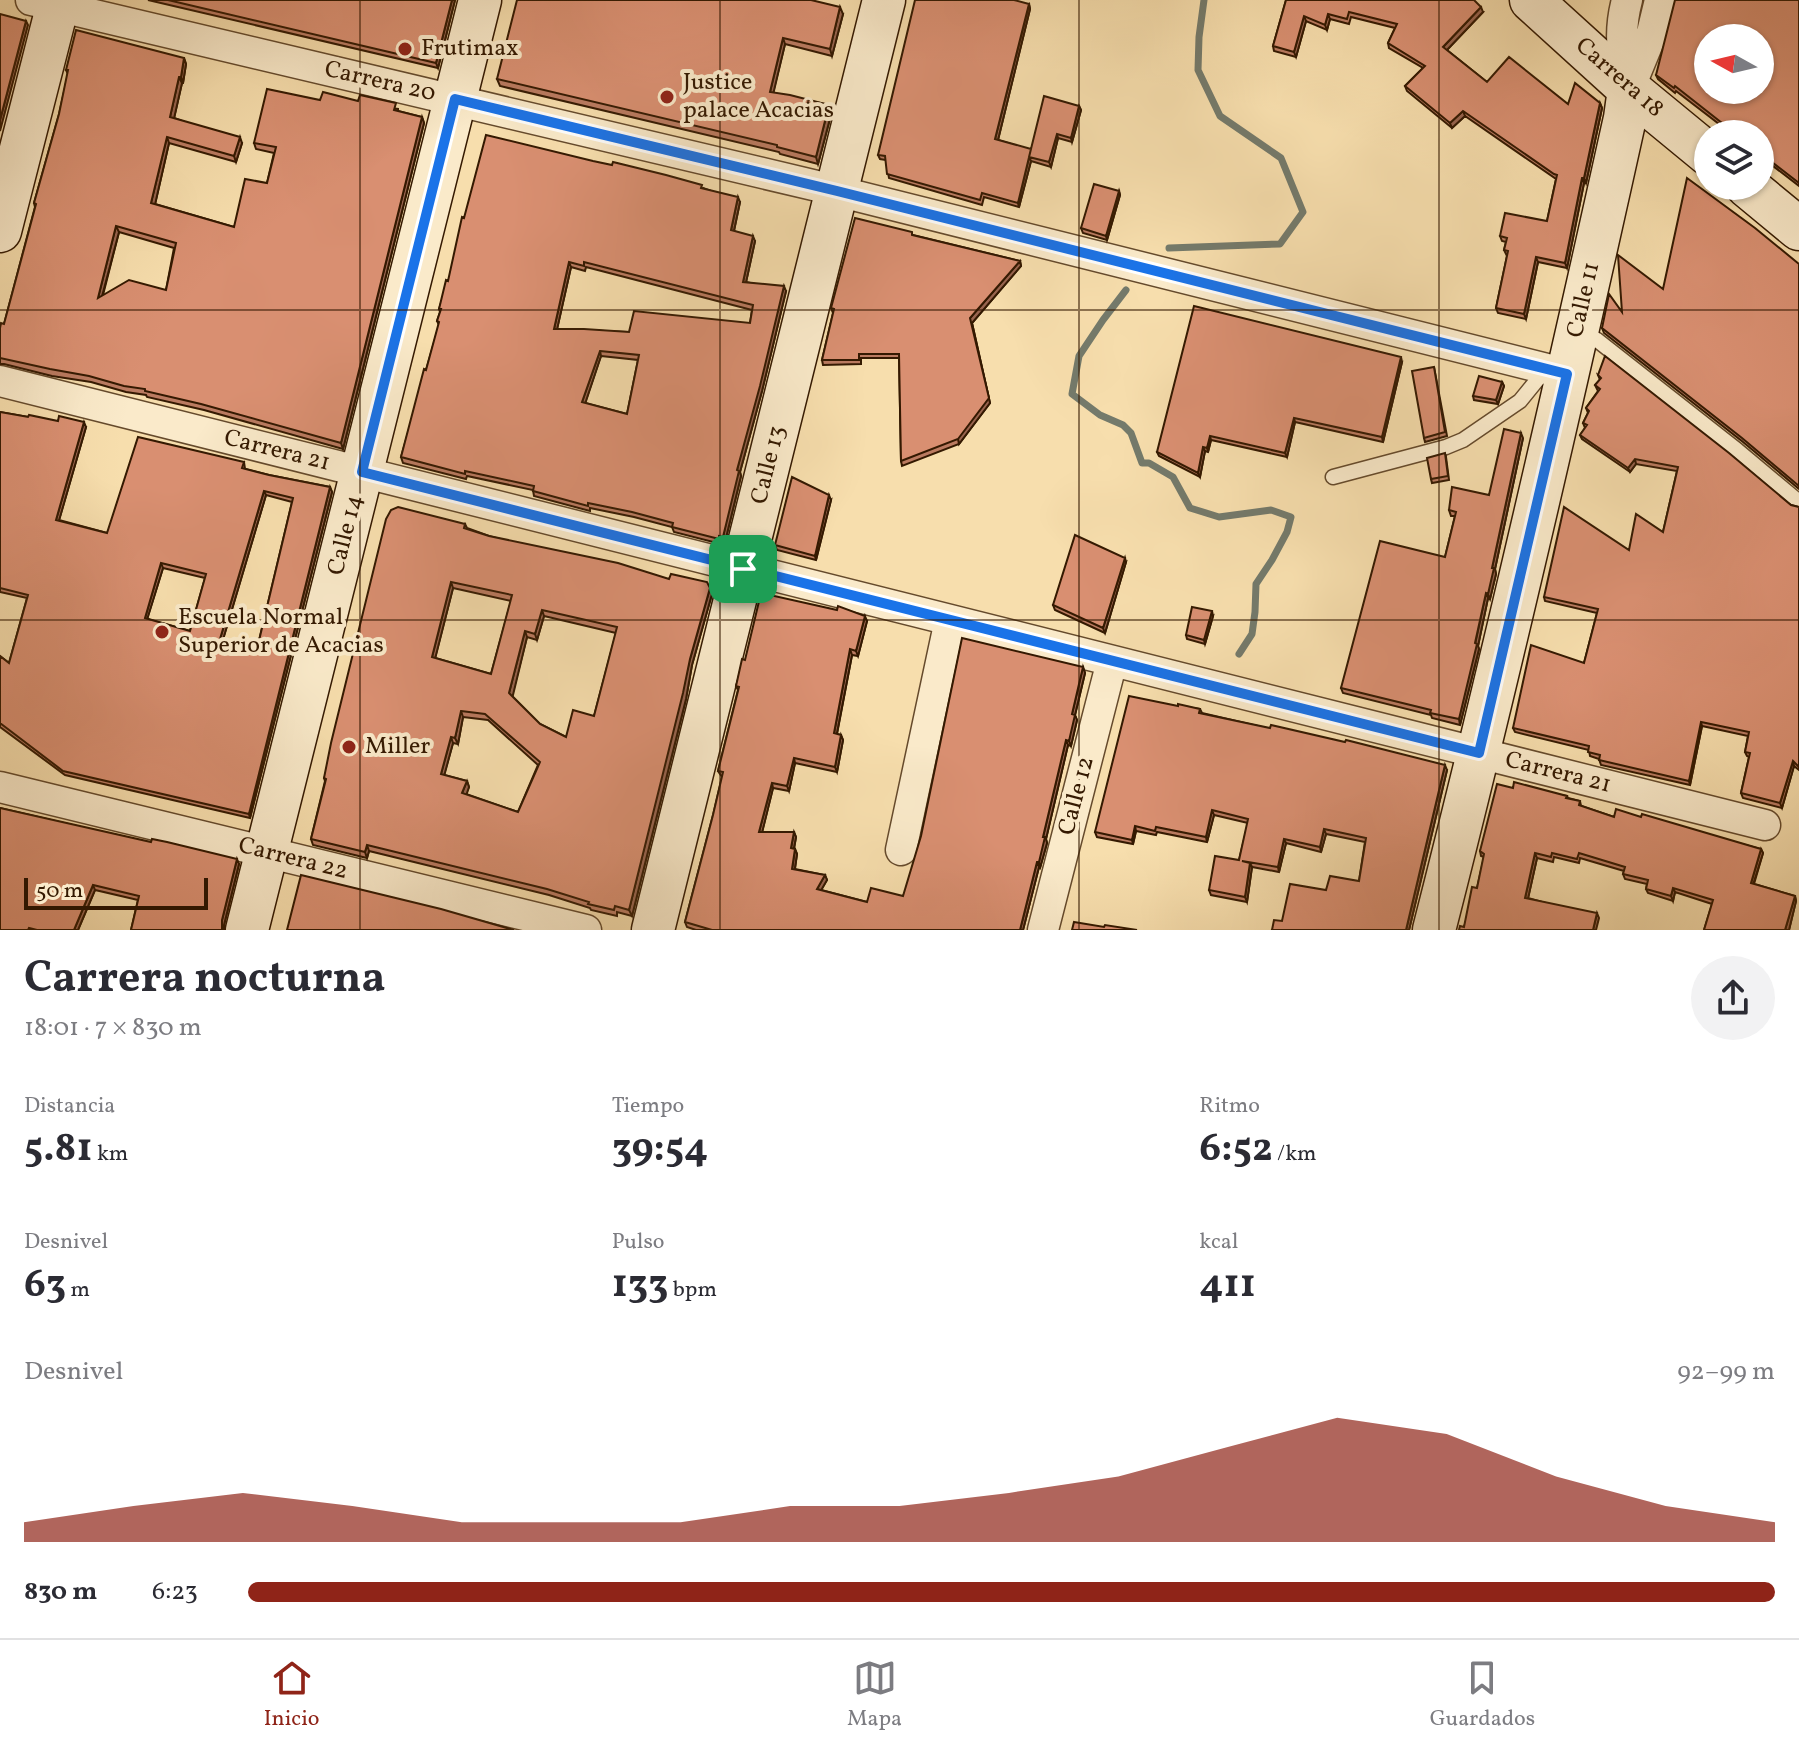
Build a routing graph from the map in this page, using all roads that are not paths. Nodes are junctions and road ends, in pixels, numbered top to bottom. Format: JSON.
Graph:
{"nodes":[{"id":1,"x":480,"y":0,"type":"edge"},
{"id":2,"x":884,"y":0,"type":"edge"},
{"id":3,"x":1531,"y":0,"type":"edge"},
{"id":4,"x":1627,"y":0,"type":"edge"},
{"id":5,"x":1660,"y":0,"type":"edge"},
{"id":6,"x":49,"y":2,"type":"edge"},
{"id":7,"x":1629,"y":89,"type":"junction"},
{"id":8,"x":455,"y":99,"type":"junction"},
{"id":9,"x":1694,"y":142,"type":"edge"},
{"id":10,"x":837,"y":191,"type":"junction"},
{"id":11,"x":1764,"y":200,"type":"edge"},
{"id":12,"x":1799,"y":229,"type":"edge"},
{"id":13,"x":0,"y":231,"type":"edge"},
{"id":14,"x":1578,"y":330,"type":"junction"},
{"id":15,"x":1557,"y":371,"type":"junction"},
{"id":16,"x":0,"y":381,"type":"edge"},
{"id":17,"x":362,"y":472,"type":"junction"},
{"id":18,"x":1333,"y":477,"type":"dead end"},
{"id":19,"x":1799,"y":502,"type":"edge"},
{"id":20,"x":743,"y":569,"type":"junction"},
{"id":21,"x":950,"y":620,"type":"junction"},
{"id":22,"x":1112,"y":661,"type":"junction"},
{"id":23,"x":1479,"y":753,"type":"junction"},
{"id":24,"x":0,"y":787,"type":"edge"},
{"id":25,"x":1765,"y":825,"type":"dead end"},
{"id":26,"x":901,"y":850,"type":"dead end"},
{"id":27,"x":266,"y":852,"type":"junction"},
{"id":28,"x":247,"y":930,"type":"edge"},
{"id":29,"x":586,"y":930,"type":"edge"},
{"id":30,"x":653,"y":930,"type":"edge"},
{"id":31,"x":1043,"y":930,"type":"edge"},
{"id":32,"x":1434,"y":930,"type":"edge"}],
"edges":[{"from":1,"to":8,"type":"street","name":"Calle 14"},
{"from":2,"to":10,"type":"street","name":"Calle 13"},
{"from":3,"to":7,"type":"street","name":"Carrera 18"},
{"from":4,"to":7,"type":"street","name":"Calle 11"},
{"from":5,"to":7,"type":"street","name":"Calle 11"},
{"from":6,"to":8,"type":"street","name":"Carrera 20"},
{"from":6,"to":13,"type":"street"},
{"from":7,"to":9,"type":"street","name":"Carrera 18"},
{"from":7,"to":14,"type":"street","name":"Calle 11"},
{"from":8,"to":10,"type":"street","name":"Carrera 20"},
{"from":8,"to":17,"type":"street","name":"Calle 14"},
{"from":10,"to":15,"type":"street","name":"Carrera 20"},
{"from":10,"to":20,"type":"street","name":"Calle 13"},
{"from":11,"to":12,"type":"street"},
{"from":14,"to":15,"type":"street","name":"Calle 11"},
{"from":14,"to":19,"type":"lane"},
{"from":15,"to":18,"type":"lane"},
{"from":15,"to":23,"type":"street","name":"Calle 11"},
{"from":16,"to":17,"type":"street","name":"Carrera 21"},
{"from":17,"to":20,"type":"street","name":"Carrera 21"},
{"from":17,"to":27,"type":"street","name":"Calle 14"},
{"from":20,"to":21,"type":"street","name":"Carrera 21"},
{"from":20,"to":30,"type":"street","name":"Calle 13"},
{"from":21,"to":22,"type":"street","name":"Carrera 21"},
{"from":21,"to":26,"type":"street"},
{"from":22,"to":23,"type":"street","name":"Carrera 21"},
{"from":22,"to":31,"type":"street","name":"Calle 12"},
{"from":23,"to":25,"type":"street","name":"Carrera 21"},
{"from":23,"to":32,"type":"street","name":"Calle 11"},
{"from":24,"to":27,"type":"street","name":"Carrera 22"},
{"from":27,"to":28,"type":"street","name":"Calle 14"},
{"from":27,"to":29,"type":"street","name":"Carrera 22"}]}
